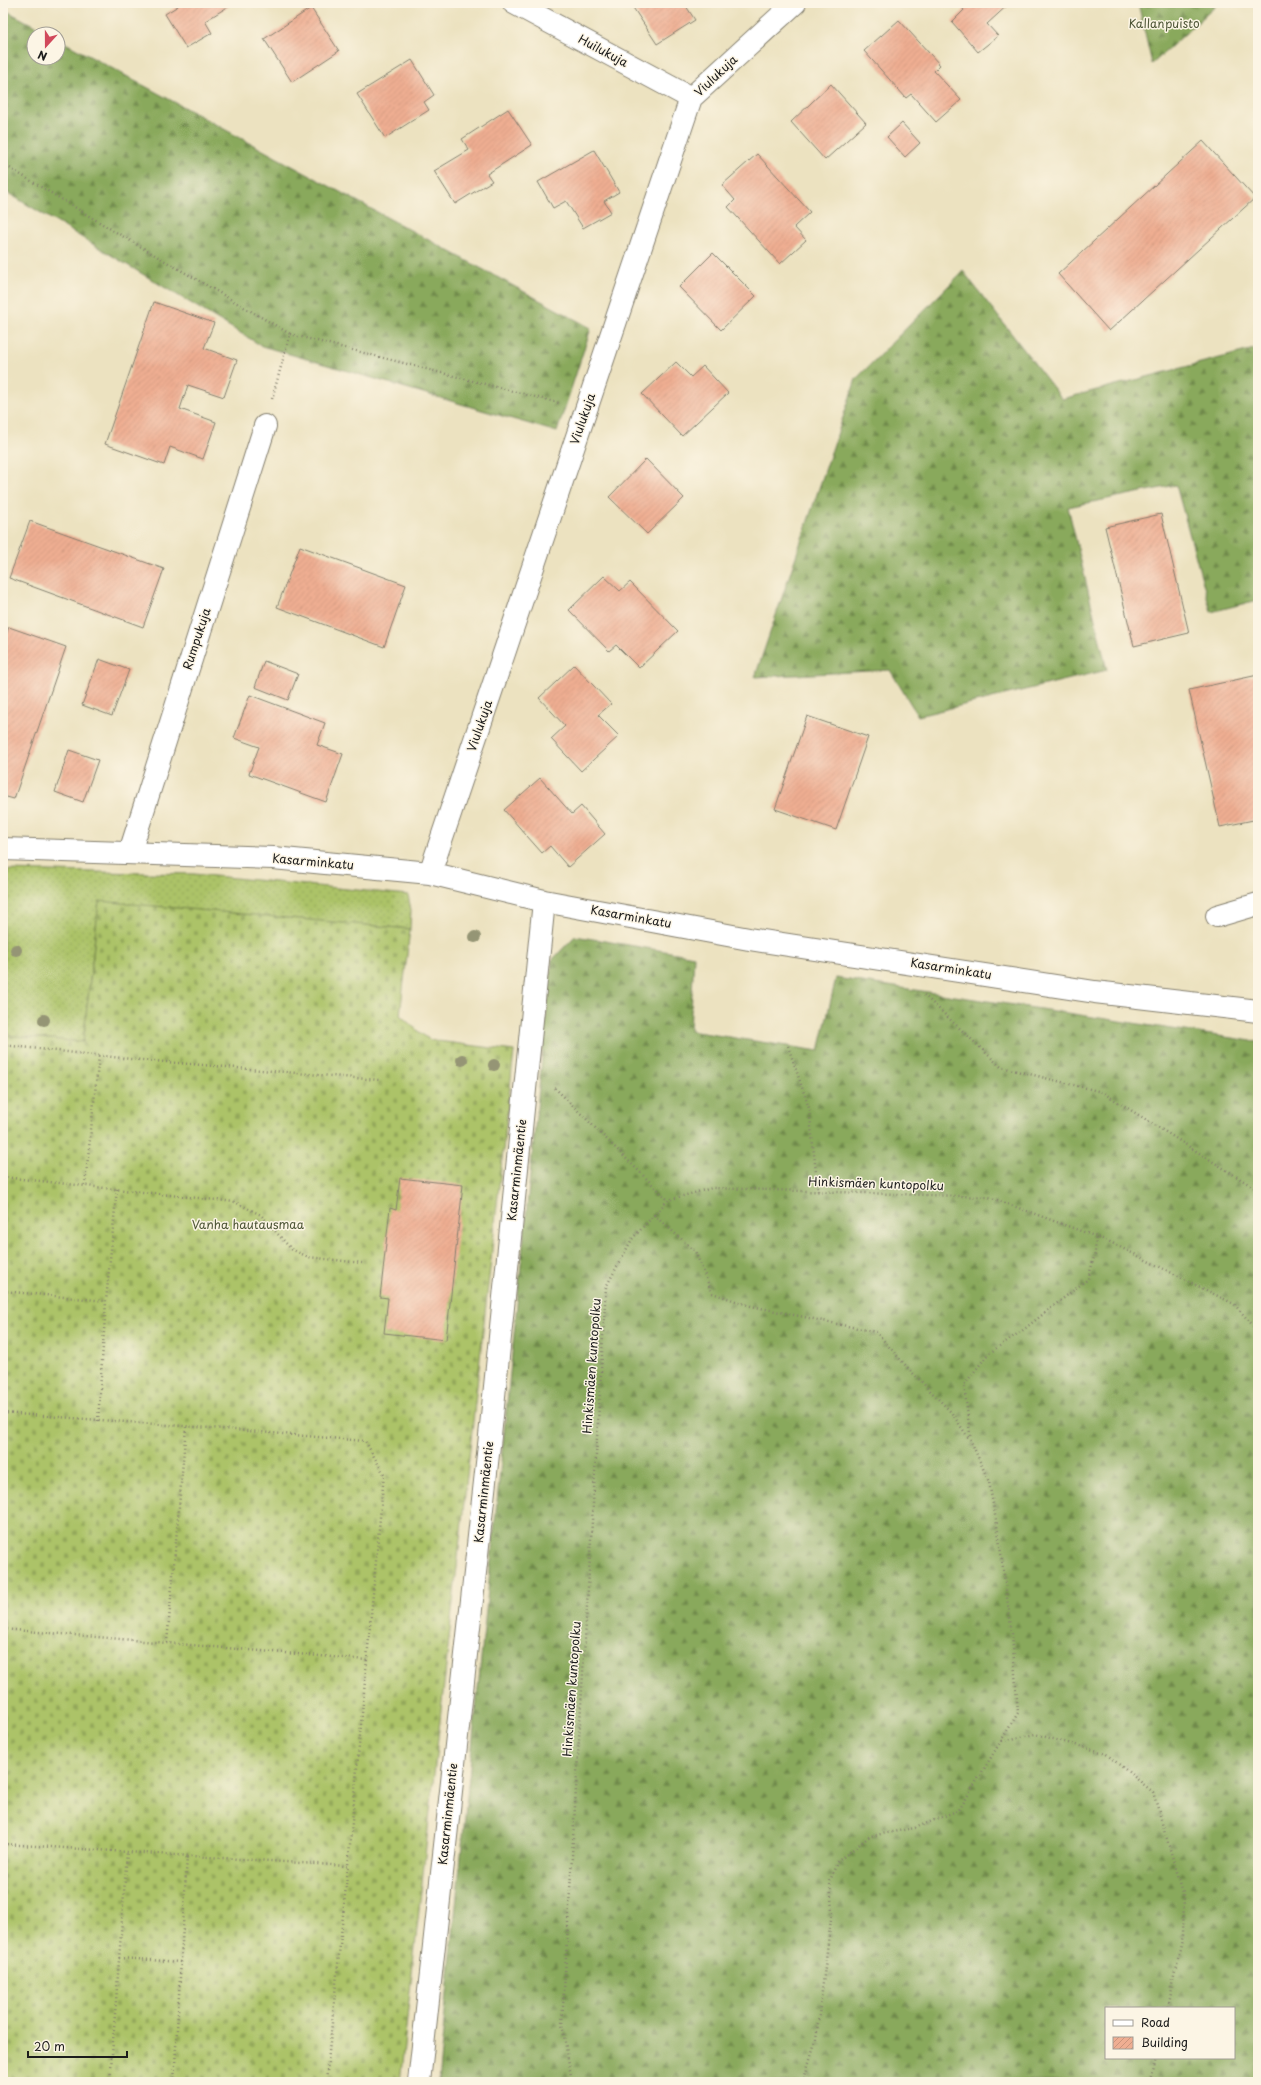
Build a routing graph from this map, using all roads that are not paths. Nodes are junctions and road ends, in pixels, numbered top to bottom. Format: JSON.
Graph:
{"nodes":[{"id":1,"x":514,"y":3,"type":"edge"},
{"id":2,"x":795,"y":3,"type":"edge"},
{"id":3,"x":691,"y":98,"type":"junction"},
{"id":4,"x":265,"y":426,"type":"road end"},
{"id":5,"x":3,"y":849,"type":"edge"},
{"id":6,"x":130,"y":852,"type":"junction"},
{"id":7,"x":430,"y":873,"type":"junction"},
{"id":8,"x":544,"y":901,"type":"junction"},
{"id":9,"x":1258,"y":904,"type":"edge"},
{"id":10,"x":1217,"y":916,"type":"dead end"},
{"id":11,"x":1258,"y":1011,"type":"edge"},
{"id":12,"x":419,"y":2082,"type":"edge"}],
"edges":[{"from":1,"to":3,"type":"street","name":"Huilukuja"},
{"from":2,"to":3,"type":"street","name":"Viulukuja"},
{"from":3,"to":7,"type":"street","name":"Viulukuja"},
{"from":4,"to":6,"type":"street","name":"Rumpukuja"},
{"from":5,"to":6,"type":"street","name":"Kasarminkatu"},
{"from":6,"to":7,"type":"street","name":"Kasarminkatu"},
{"from":7,"to":8,"type":"street","name":"Kasarminkatu"},
{"from":8,"to":11,"type":"street","name":"Kasarminkatu"},
{"from":8,"to":12,"type":"street","name":"Kasarminmäentie"},
{"from":9,"to":10,"type":"street"}]}
